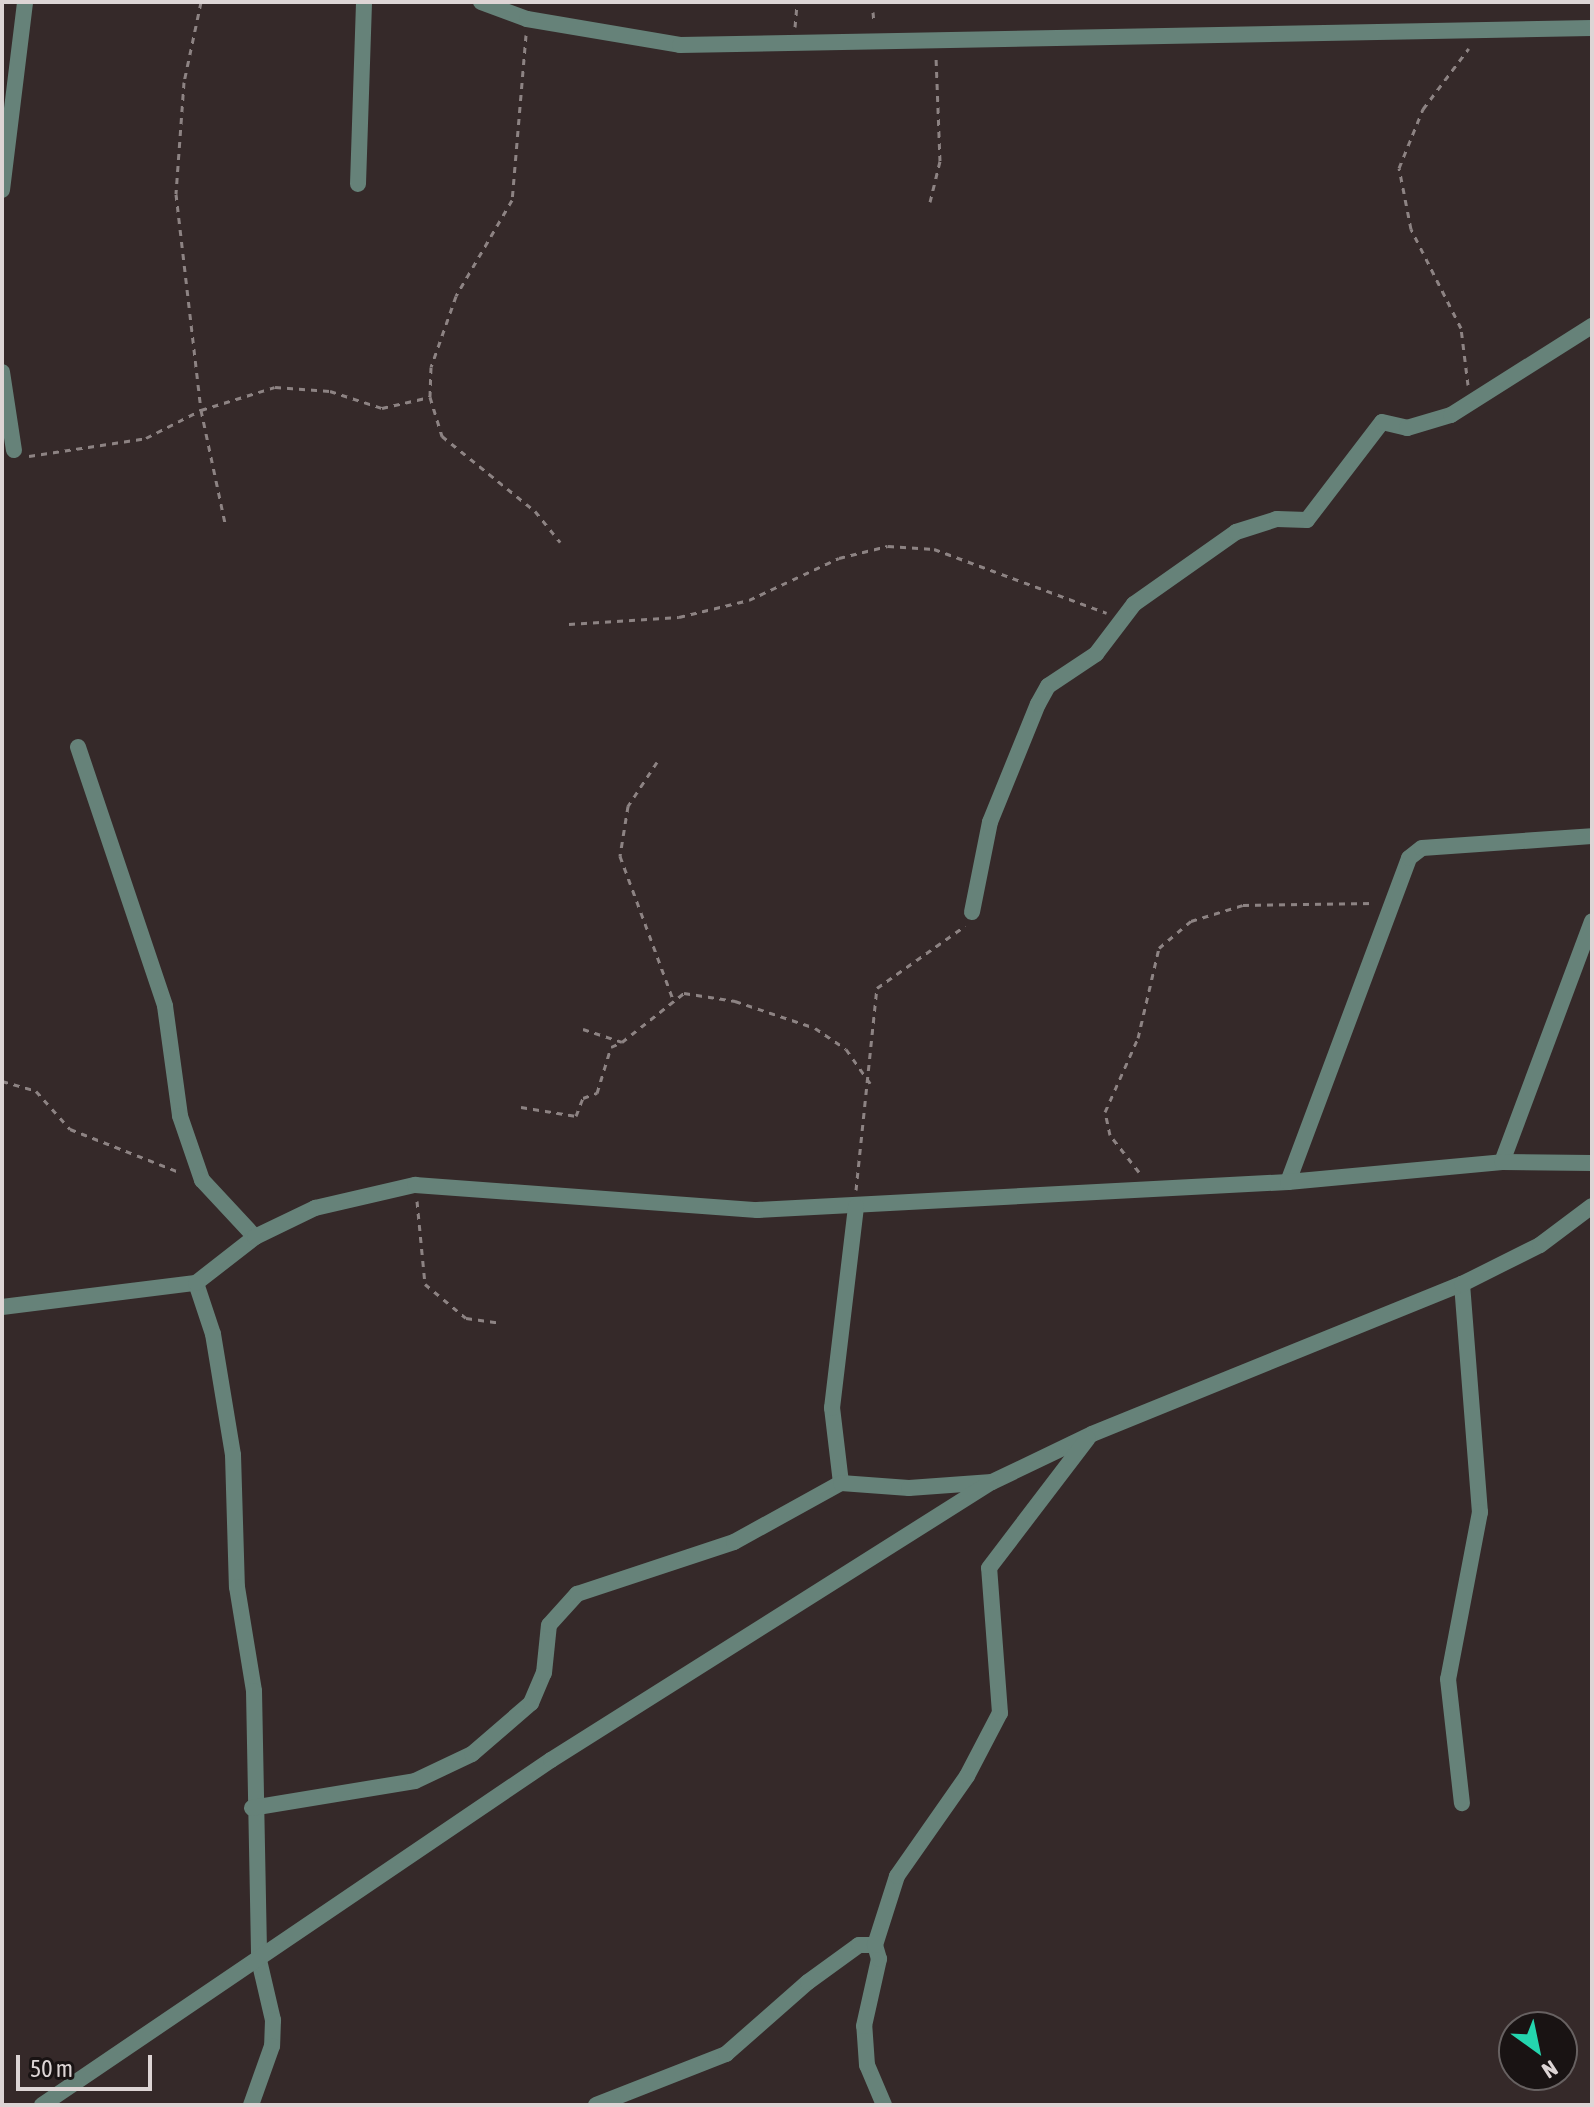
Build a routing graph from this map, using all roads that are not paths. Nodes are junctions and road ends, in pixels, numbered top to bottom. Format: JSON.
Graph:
{"nodes":[{"id":1,"x":25,"y":2,"type":"edge"},
{"id":2,"x":364,"y":2,"type":"edge"},
{"id":3,"x":481,"y":2,"type":"edge"},
{"id":4,"x":1592,"y":28,"type":"edge"},
{"id":5,"x":358,"y":184,"type":"dead end"},
{"id":6,"x":2,"y":190,"type":"edge"},
{"id":7,"x":1592,"y":326,"type":"edge"},
{"id":8,"x":2,"y":372,"type":"edge"},
{"id":9,"x":14,"y":450,"type":"road end"},
{"id":10,"x":78,"y":747,"type":"dead end"},
{"id":11,"x":1592,"y":836,"type":"edge"},
{"id":12,"x":972,"y":912,"type":"road end"},
{"id":13,"x":1592,"y":921,"type":"edge"},
{"id":14,"x":1502,"y":1162,"type":"junction"},
{"id":15,"x":1592,"y":1163,"type":"edge"},
{"id":16,"x":1288,"y":1182,"type":"junction"},
{"id":17,"x":856,"y":1206,"type":"junction"},
{"id":18,"x":1592,"y":1206,"type":"edge"},
{"id":19,"x":255,"y":1237,"type":"junction"},
{"id":20,"x":196,"y":1283,"type":"junction"},
{"id":21,"x":1462,"y":1284,"type":"junction"},
{"id":22,"x":2,"y":1307,"type":"edge"},
{"id":23,"x":1092,"y":1434,"type":"junction"},
{"id":24,"x":992,"y":1482,"type":"junction"},
{"id":25,"x":841,"y":1483,"type":"junction"},
{"id":26,"x":1462,"y":1803,"type":"dead end"},
{"id":27,"x":252,"y":1808,"type":"junction"},
{"id":28,"x":875,"y":1945,"type":"junction"},
{"id":29,"x":259,"y":1960,"type":"junction"},
{"id":30,"x":42,"y":2105,"type":"edge"},
{"id":31,"x":251,"y":2105,"type":"edge"},
{"id":32,"x":596,"y":2105,"type":"edge"},
{"id":33,"x":884,"y":2105,"type":"edge"}],
"edges":[{"from":1,"to":6,"type":"street"},
{"from":2,"to":5,"type":"street"},
{"from":3,"to":4,"type":"street"},
{"from":7,"to":12,"type":"street"},
{"from":8,"to":9,"type":"street"},
{"from":10,"to":19,"type":"street"},
{"from":11,"to":16,"type":"street"},
{"from":13,"to":14,"type":"street"},
{"from":14,"to":15,"type":"street"},
{"from":14,"to":16,"type":"street"},
{"from":16,"to":17,"type":"street"},
{"from":17,"to":19,"type":"street"},
{"from":17,"to":25,"type":"street"},
{"from":18,"to":21,"type":"street"},
{"from":19,"to":20,"type":"street"},
{"from":20,"to":22,"type":"street"},
{"from":20,"to":27,"type":"street"},
{"from":21,"to":23,"type":"street"},
{"from":21,"to":26,"type":"street"},
{"from":23,"to":24,"type":"street"},
{"from":23,"to":28,"type":"street"},
{"from":24,"to":25,"type":"street"},
{"from":24,"to":29,"type":"street"},
{"from":25,"to":27,"type":"street"},
{"from":27,"to":29,"type":"street"},
{"from":28,"to":32,"type":"street"},
{"from":28,"to":33,"type":"street"},
{"from":29,"to":30,"type":"street"},
{"from":29,"to":31,"type":"street"}]}
